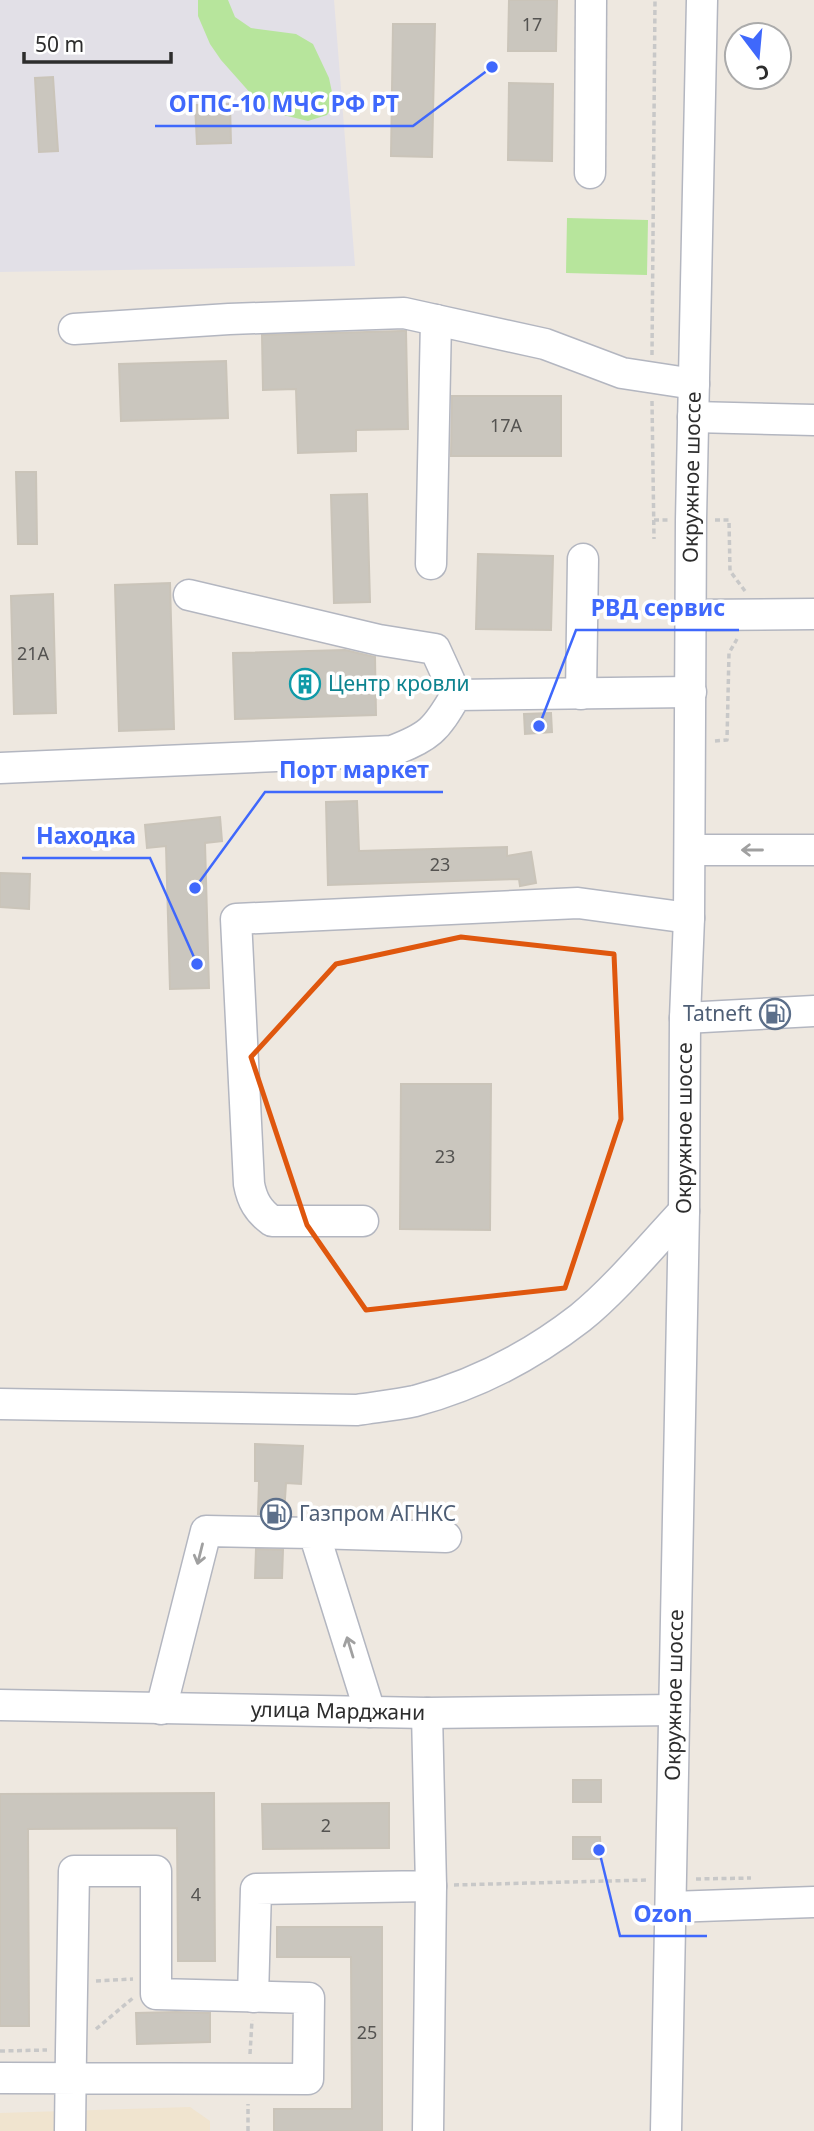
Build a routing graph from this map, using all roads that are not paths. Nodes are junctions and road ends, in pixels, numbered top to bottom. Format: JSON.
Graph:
{"nodes":[{"id":1,"x":591,"y":0,"type":"edge"},
{"id":2,"x":702,"y":0,"type":"edge"},
{"id":3,"x":590,"y":173,"type":"dead end"},
{"id":4,"x":436,"y":320,"type":"junction"},
{"id":5,"x":74,"y":328,"type":"dead end"},
{"id":6,"x":694,"y":384,"type":"junction"},
{"id":7,"x":694,"y":417,"type":"junction"},
{"id":8,"x":814,"y":421,"type":"edge"},
{"id":9,"x":583,"y":559,"type":"dead end"},
{"id":10,"x":431,"y":564,"type":"dead end"},
{"id":11,"x":189,"y":595,"type":"dead end"},
{"id":12,"x":814,"y":614,"type":"edge"},
{"id":13,"x":691,"y":615,"type":"junction"},
{"id":14,"x":691,"y":692,"type":"junction"},
{"id":15,"x":581,"y":694,"type":"junction"},
{"id":16,"x":456,"y":695,"type":"junction"},
{"id":17,"x":0,"y":768,"type":"edge"},
{"id":18,"x":690,"y":850,"type":"junction"},
{"id":19,"x":814,"y":850,"type":"edge"},
{"id":20,"x":689,"y":918,"type":"junction"},
{"id":21,"x":814,"y":1011,"type":"edge"},
{"id":22,"x":685,"y":1017,"type":"junction"},
{"id":23,"x":684,"y":1211,"type":"junction"},
{"id":24,"x":363,"y":1221,"type":"dead end"},
{"id":25,"x":0,"y":1404,"type":"edge"},
{"id":26,"x":314,"y":1533,"type":"junction"},
{"id":27,"x":446,"y":1537,"type":"dead end"},
{"id":28,"x":0,"y":1705,"type":"edge"},
{"id":29,"x":162,"y":1709,"type":"junction"},
{"id":30,"x":674,"y":1710,"type":"junction"},
{"id":31,"x":370,"y":1712,"type":"junction"},
{"id":32,"x":427,"y":1713,"type":"junction"},
{"id":33,"x":431,"y":1885,"type":"junction"},
{"id":34,"x":670,"y":1893,"type":"junction"},
{"id":35,"x":814,"y":1902,"type":"edge"},
{"id":36,"x":253,"y":1997,"type":"junction"},
{"id":37,"x":0,"y":2078,"type":"edge"},
{"id":38,"x":71,"y":2078,"type":"junction"},
{"id":39,"x":70,"y":2131,"type":"edge"},
{"id":40,"x":428,"y":2131,"type":"edge"},
{"id":41,"x":666,"y":2131,"type":"edge"}],
"edges":[{"from":1,"to":3,"type":"street"},
{"from":2,"to":6,"type":"street","name":"Окружное шоссе"},
{"from":4,"to":5,"type":"street"},
{"from":4,"to":6,"type":"street"},
{"from":4,"to":10,"type":"street"},
{"from":6,"to":7,"type":"street","name":"Окружное шоссе"},
{"from":7,"to":8,"type":"street"},
{"from":7,"to":13,"type":"street","name":"Окружное шоссе"},
{"from":9,"to":15,"type":"street"},
{"from":11,"to":16,"type":"street"},
{"from":12,"to":13,"type":"street"},
{"from":13,"to":14,"type":"street","name":"Окружное шоссе"},
{"from":14,"to":15,"type":"street"},
{"from":14,"to":18,"type":"street","name":"Окружное шоссе"},
{"from":15,"to":16,"type":"street"},
{"from":16,"to":17,"type":"street"},
{"from":19,"to":18,"type":"street","one_way":true},
{"from":18,"to":20,"type":"street","name":"Окружное шоссе"},
{"from":20,"to":22,"type":"street","name":"Окружное шоссе"},
{"from":20,"to":24,"type":"street"},
{"from":21,"to":22,"type":"street"},
{"from":22,"to":23,"type":"street","name":"Окружное шоссе"},
{"from":23,"to":25,"type":"street"},
{"from":23,"to":30,"type":"street","name":"Окружное шоссе"},
{"from":26,"to":27,"type":"street"},
{"from":26,"to":29,"type":"street","one_way":true},
{"from":31,"to":26,"type":"street","one_way":true},
{"from":28,"to":29,"type":"street","name":"улица Марджани"},
{"from":29,"to":31,"type":"street","name":"улица Марджани"},
{"from":30,"to":32,"type":"street","name":"улица Марджани"},
{"from":30,"to":34,"type":"street","name":"Окружное шоссе"},
{"from":31,"to":32,"type":"street","name":"улица Марджани"},
{"from":32,"to":33,"type":"street"},
{"from":33,"to":36,"type":"street"},
{"from":33,"to":40,"type":"street"},
{"from":34,"to":35,"type":"street"},
{"from":34,"to":41,"type":"street","name":"Окружное шоссе"},
{"from":36,"to":38,"type":"street"},
{"from":36,"to":38,"type":"street"},
{"from":37,"to":38,"type":"street"},
{"from":38,"to":39,"type":"street"}]}
